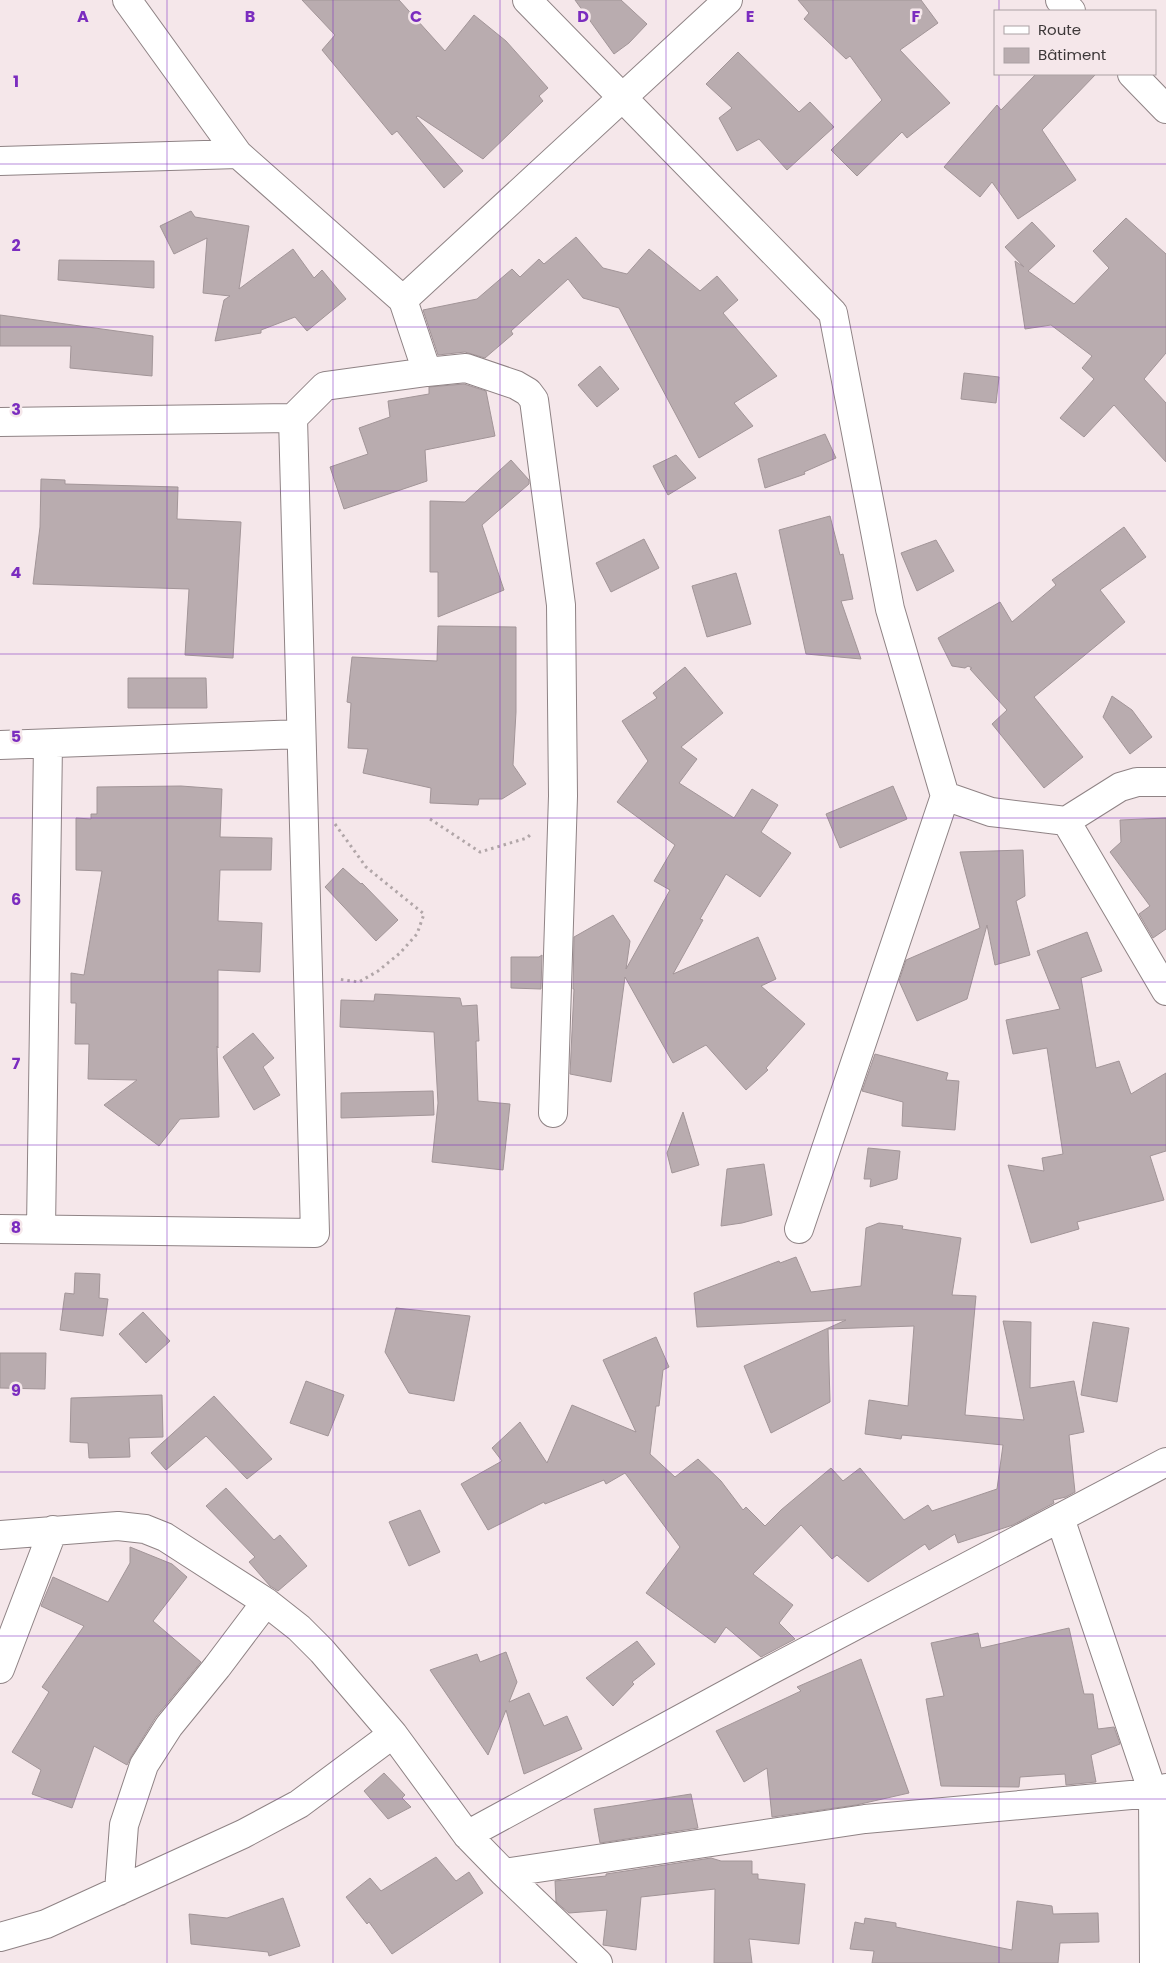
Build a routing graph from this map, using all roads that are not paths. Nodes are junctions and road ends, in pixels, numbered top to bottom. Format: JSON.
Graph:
{"nodes":[{"id":1,"x":127,"y":0,"type":"edge"},
{"id":2,"x":527,"y":0,"type":"edge"},
{"id":3,"x":728,"y":0,"type":"edge"},
{"id":4,"x":1060,"y":0,"type":"edge"},
{"id":5,"x":1070,"y":10,"type":"edge"},
{"id":6,"x":1133,"y":75,"type":"edge"},
{"id":7,"x":622,"y":98,"type":"junction"},
{"id":8,"x":1165,"y":105,"type":"edge"},
{"id":9,"x":238,"y":154,"type":"junction"},
{"id":10,"x":0,"y":161,"type":"edge"},
{"id":11,"x":403,"y":300,"type":"junction"},
{"id":12,"x":428,"y":372,"type":"junction"},
{"id":13,"x":293,"y":418,"type":"junction"},
{"id":14,"x":0,"y":422,"type":"edge"},
{"id":15,"x":301,"y":734,"type":"junction"},
{"id":16,"x":48,"y":744,"type":"junction"},
{"id":17,"x":0,"y":745,"type":"edge"},
{"id":18,"x":1166,"y":782,"type":"edge"},
{"id":19,"x":945,"y":796,"type":"junction"},
{"id":20,"x":1066,"y":822,"type":"junction"},
{"id":21,"x":1166,"y":991,"type":"edge"},
{"id":22,"x":553,"y":1113,"type":"dead end"},
{"id":23,"x":0,"y":1229,"type":"edge"},
{"id":24,"x":41,"y":1229,"type":"junction"},
{"id":25,"x":800,"y":1229,"type":"dead end"},
{"id":26,"x":1166,"y":1462,"type":"edge"},
{"id":27,"x":1060,"y":1518,"type":"junction"},
{"id":28,"x":54,"y":1530,"type":"junction"},
{"id":29,"x":0,"y":1535,"type":"edge"},
{"id":30,"x":266,"y":1602,"type":"junction"},
{"id":31,"x":0,"y":1669,"type":"edge"},
{"id":32,"x":393,"y":1734,"type":"junction"},
{"id":33,"x":1159,"y":1790,"type":"edge"},
{"id":34,"x":467,"y":1835,"type":"junction"},
{"id":35,"x":504,"y":1873,"type":"junction"},
{"id":36,"x":119,"y":1891,"type":"junction"},
{"id":37,"x":0,"y":1936,"type":"edge"},
{"id":38,"x":598,"y":1963,"type":"edge"},
{"id":39,"x":1154,"y":1963,"type":"edge"}],
"edges":[{"from":1,"to":9,"type":"street"},
{"from":2,"to":7,"type":"street"},
{"from":3,"to":7,"type":"street"},
{"from":4,"to":5,"type":"street"},
{"from":6,"to":8,"type":"street"},
{"from":7,"to":11,"type":"street"},
{"from":7,"to":19,"type":"street"},
{"from":9,"to":10,"type":"street"},
{"from":9,"to":11,"type":"street"},
{"from":11,"to":12,"type":"street"},
{"from":12,"to":13,"type":"street"},
{"from":12,"to":22,"type":"street"},
{"from":13,"to":14,"type":"street"},
{"from":13,"to":15,"type":"street"},
{"from":15,"to":16,"type":"street"},
{"from":15,"to":24,"type":"street"},
{"from":16,"to":17,"type":"street"},
{"from":16,"to":24,"type":"street"},
{"from":18,"to":20,"type":"street"},
{"from":19,"to":20,"type":"street"},
{"from":19,"to":25,"type":"street"},
{"from":20,"to":21,"type":"street"},
{"from":23,"to":24,"type":"street"},
{"from":26,"to":27,"type":"street"},
{"from":27,"to":33,"type":"street"},
{"from":27,"to":34,"type":"street"},
{"from":28,"to":29,"type":"street"},
{"from":28,"to":30,"type":"street"},
{"from":28,"to":31,"type":"street"},
{"from":30,"to":32,"type":"street"},
{"from":30,"to":36,"type":"street"},
{"from":32,"to":34,"type":"street"},
{"from":32,"to":36,"type":"street"},
{"from":33,"to":35,"type":"street"},
{"from":33,"to":39,"type":"street"},
{"from":34,"to":35,"type":"street"},
{"from":35,"to":38,"type":"street"},
{"from":36,"to":37,"type":"street"}]}
